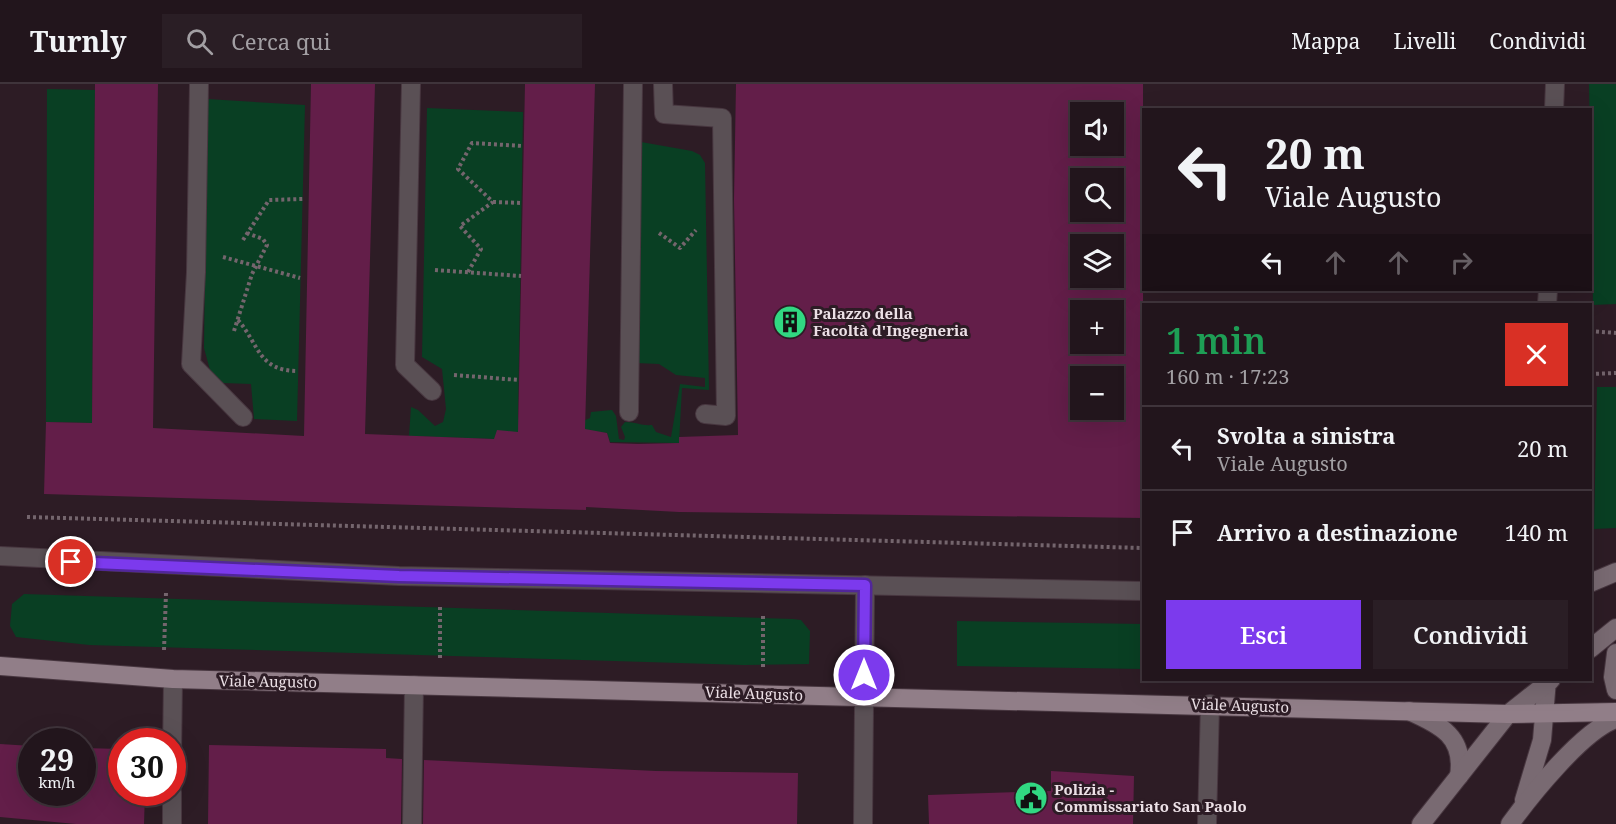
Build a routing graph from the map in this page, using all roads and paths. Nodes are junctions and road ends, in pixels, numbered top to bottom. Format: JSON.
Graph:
{"nodes":[{"id":1,"x":199,"y":84,"type":"edge"},
{"id":2,"x":411,"y":84,"type":"edge"},
{"id":3,"x":633,"y":84,"type":"edge"},
{"id":4,"x":663,"y":84,"type":"edge"},
{"id":5,"x":1555,"y":84,"type":"edge"},
{"id":6,"x":1554,"y":108,"type":"edge"},
{"id":7,"x":523,"y":146,"type":"dead end"},
{"id":8,"x":303,"y":199,"type":"dead end"},
{"id":9,"x":493,"y":202,"type":"junction"},
{"id":10,"x":522,"y":203,"type":"dead end"},
{"id":11,"x":724,"y":220,"type":"junction"},
{"id":12,"x":631,"y":226,"type":"junction"},
{"id":13,"x":248,"y":233,"type":"junction"},
{"id":14,"x":243,"y":240,"type":"dead end"},
{"id":15,"x":196,"y":256,"type":"junction"},
{"id":16,"x":257,"y":264,"type":"junction"},
{"id":17,"x":407,"y":268,"type":"junction"},
{"id":18,"x":468,"y":272,"type":"junction"},
{"id":19,"x":521,"y":276,"type":"dead end"},
{"id":20,"x":300,"y":278,"type":"dead end"},
{"id":21,"x":238,"y":320,"type":"junction"},
{"id":22,"x":234,"y":331,"type":"dead end"},
{"id":23,"x":1592,"y":332,"type":"edge"},
{"id":24,"x":1616,"y":333,"type":"edge"},
{"id":25,"x":298,"y":371,"type":"dead end"},
{"id":26,"x":413,"y":372,"type":"junction"},
{"id":27,"x":1616,"y":373,"type":"edge"},
{"id":28,"x":1592,"y":374,"type":"edge"},
{"id":29,"x":519,"y":380,"type":"dead end"},
{"id":30,"x":432,"y":391,"type":"dead end"},
{"id":31,"x":629,"y":412,"type":"dead end"},
{"id":32,"x":705,"y":414,"type":"dead end"},
{"id":33,"x":243,"y":417,"type":"dead end"},
{"id":34,"x":27,"y":517,"type":"dead end"},
{"id":35,"x":1142,"y":548,"type":"edge"},
{"id":36,"x":0,"y":556,"type":"edge"},
{"id":37,"x":1616,"y":572,"type":"edge"},
{"id":38,"x":1592,"y":582,"type":"edge"},
{"id":39,"x":865,"y":585,"type":"junction"},
{"id":40,"x":1142,"y":591,"type":"edge"},
{"id":41,"x":166,"y":593,"type":"dead end"},
{"id":42,"x":440,"y":603,"type":"dead end"},
{"id":43,"x":763,"y":614,"type":"dead end"},
{"id":44,"x":1616,"y":628,"type":"edge"},
{"id":45,"x":1592,"y":647,"type":"edge"},
{"id":46,"x":164,"y":651,"type":"dead end"},
{"id":47,"x":1616,"y":653,"type":"edge"},
{"id":48,"x":440,"y":658,"type":"dead end"},
{"id":49,"x":0,"y":666,"type":"edge"},
{"id":50,"x":763,"y":667,"type":"dead end"},
{"id":51,"x":173,"y":679,"type":"junction"},
{"id":52,"x":1547,"y":681,"type":"edge"},
{"id":53,"x":1548,"y":681,"type":"edge"},
{"id":54,"x":414,"y":685,"type":"junction"},
{"id":55,"x":1616,"y":690,"type":"edge"},
{"id":56,"x":864,"y":697,"type":"junction"},
{"id":57,"x":1210,"y":704,"type":"junction"},
{"id":58,"x":1407,"y":711,"type":"junction"},
{"id":59,"x":1616,"y":712,"type":"edge"},
{"id":60,"x":1508,"y":714,"type":"junction"},
{"id":61,"x":1546,"y":714,"type":"junction"},
{"id":62,"x":1616,"y":719,"type":"edge"},
{"id":63,"x":172,"y":728,"type":"edge"},
{"id":64,"x":1459,"y":776,"type":"junction"},
{"id":65,"x":172,"y":806,"type":"edge"},
{"id":66,"x":1514,"y":818,"type":"edge"},
{"id":67,"x":172,"y":824,"type":"edge"},
{"id":68,"x":412,"y":824,"type":"edge"},
{"id":69,"x":863,"y":824,"type":"edge"},
{"id":70,"x":1207,"y":824,"type":"edge"},
{"id":71,"x":1421,"y":824,"type":"edge"}],
"edges":[{"from":1,"to":15,"type":"street"},
{"from":2,"to":17,"type":"street"},
{"from":3,"to":12,"type":"street"},
{"from":4,"to":11,"type":"street"},
{"from":5,"to":6,"type":"street"},
{"from":7,"to":9,"type":"path"},
{"from":8,"to":13,"type":"path"},
{"from":9,"to":10,"type":"path"},
{"from":9,"to":18,"type":"path"},
{"from":11,"to":12,"type":"path"},
{"from":11,"to":32,"type":"street"},
{"from":12,"to":31,"type":"street"},
{"from":13,"to":14,"type":"path"},
{"from":13,"to":16,"type":"path"},
{"from":15,"to":16,"type":"path"},
{"from":15,"to":33,"type":"street"},
{"from":16,"to":20,"type":"path"},
{"from":16,"to":21,"type":"path"},
{"from":17,"to":18,"type":"path"},
{"from":17,"to":26,"type":"street"},
{"from":18,"to":19,"type":"path"},
{"from":21,"to":22,"type":"path"},
{"from":21,"to":25,"type":"path"},
{"from":23,"to":24,"type":"path"},
{"from":26,"to":29,"type":"path"},
{"from":26,"to":30,"type":"street"},
{"from":27,"to":28,"type":"path"},
{"from":34,"to":35,"type":"path"},
{"from":36,"to":39,"type":"street"},
{"from":37,"to":38,"type":"main road"},
{"from":39,"to":40,"type":"street"},
{"from":39,"to":56,"type":"street"},
{"from":41,"to":46,"type":"path"},
{"from":42,"to":48,"type":"path"},
{"from":43,"to":50,"type":"path"},
{"from":44,"to":45,"type":"main road"},
{"from":47,"to":55,"type":"main road"},
{"from":49,"to":51,"type":"main road","name":"Viale Augusto"},
{"from":51,"to":54,"type":"main road","name":"Viale Augusto"},
{"from":51,"to":63,"type":"street"},
{"from":52,"to":60,"type":"main road"},
{"from":53,"to":61,"type":"main road"},
{"from":54,"to":56,"type":"main road","name":"Viale Augusto"},
{"from":54,"to":68,"type":"street"},
{"from":56,"to":57,"type":"main road","name":"Viale Augusto"},
{"from":56,"to":69,"type":"street"},
{"from":57,"to":58,"type":"main road","name":"Viale Augusto"},
{"from":57,"to":70,"type":"street"},
{"from":58,"to":60,"type":"main road","name":"Viale Augusto"},
{"from":58,"to":64,"type":"main road"},
{"from":59,"to":61,"type":"main road","name":"Viale Augusto"},
{"from":60,"to":61,"type":"main road","name":"Viale Augusto"},
{"from":60,"to":64,"type":"main road"},
{"from":61,"to":66,"type":"main road"},
{"from":62,"to":66,"type":"main road"},
{"from":64,"to":71,"type":"main road"},
{"from":65,"to":67,"type":"street"}]}
